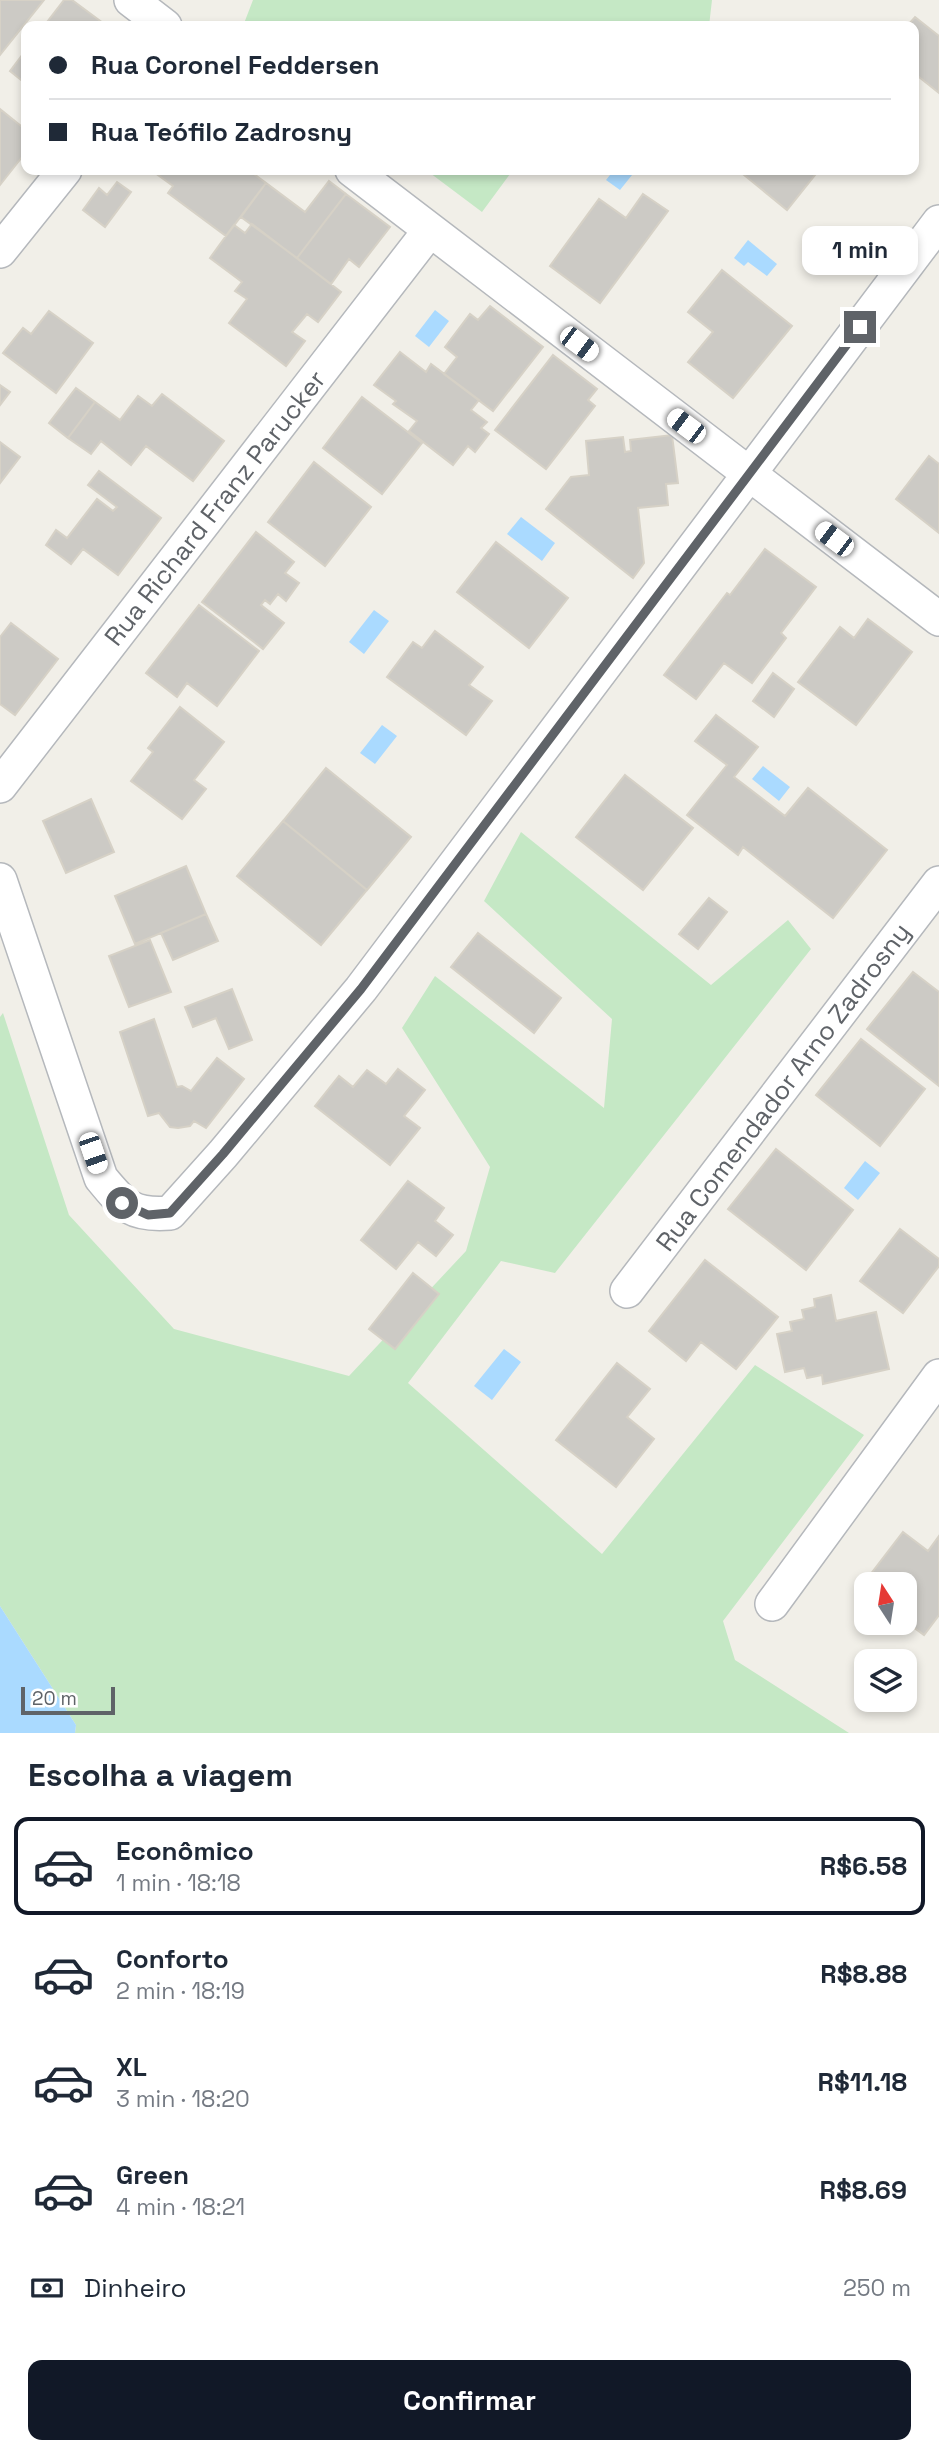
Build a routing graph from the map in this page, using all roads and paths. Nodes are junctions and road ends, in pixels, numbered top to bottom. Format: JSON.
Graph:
{"nodes":[{"id":1,"x":131,"y":0,"type":"edge"},
{"id":2,"x":158,"y":21,"type":"edge"},
{"id":3,"x":61,"y":175,"type":"edge"},
{"id":4,"x":358,"y":175,"type":"edge"},
{"id":5,"x":939,"y":222,"type":"edge"},
{"id":6,"x":430,"y":230,"type":"junction"},
{"id":7,"x":0,"y":251,"type":"edge"},
{"id":8,"x":750,"y":475,"type":"junction"},
{"id":9,"x":939,"y":620,"type":"edge"},
{"id":10,"x":0,"y":786,"type":"edge"},
{"id":11,"x":0,"y":880,"type":"edge"},
{"id":12,"x":939,"y":883,"type":"edge"},
{"id":13,"x":628,"y":1290,"type":"dead end"},
{"id":14,"x":939,"y":1376,"type":"edge"},
{"id":15,"x":772,"y":1604,"type":"dead end"}],
"edges":[{"from":1,"to":2,"type":"street"},
{"from":3,"to":7,"type":"street"},
{"from":4,"to":6,"type":"street"},
{"from":5,"to":8,"type":"street"},
{"from":6,"to":8,"type":"street"},
{"from":6,"to":10,"type":"street","name":"Rua Richard Franz Parucker"},
{"from":8,"to":9,"type":"street"},
{"from":8,"to":11,"type":"street"},
{"from":12,"to":13,"type":"street","name":"Rua Comendador Arno Zadrosny"},
{"from":14,"to":15,"type":"street"}]}
